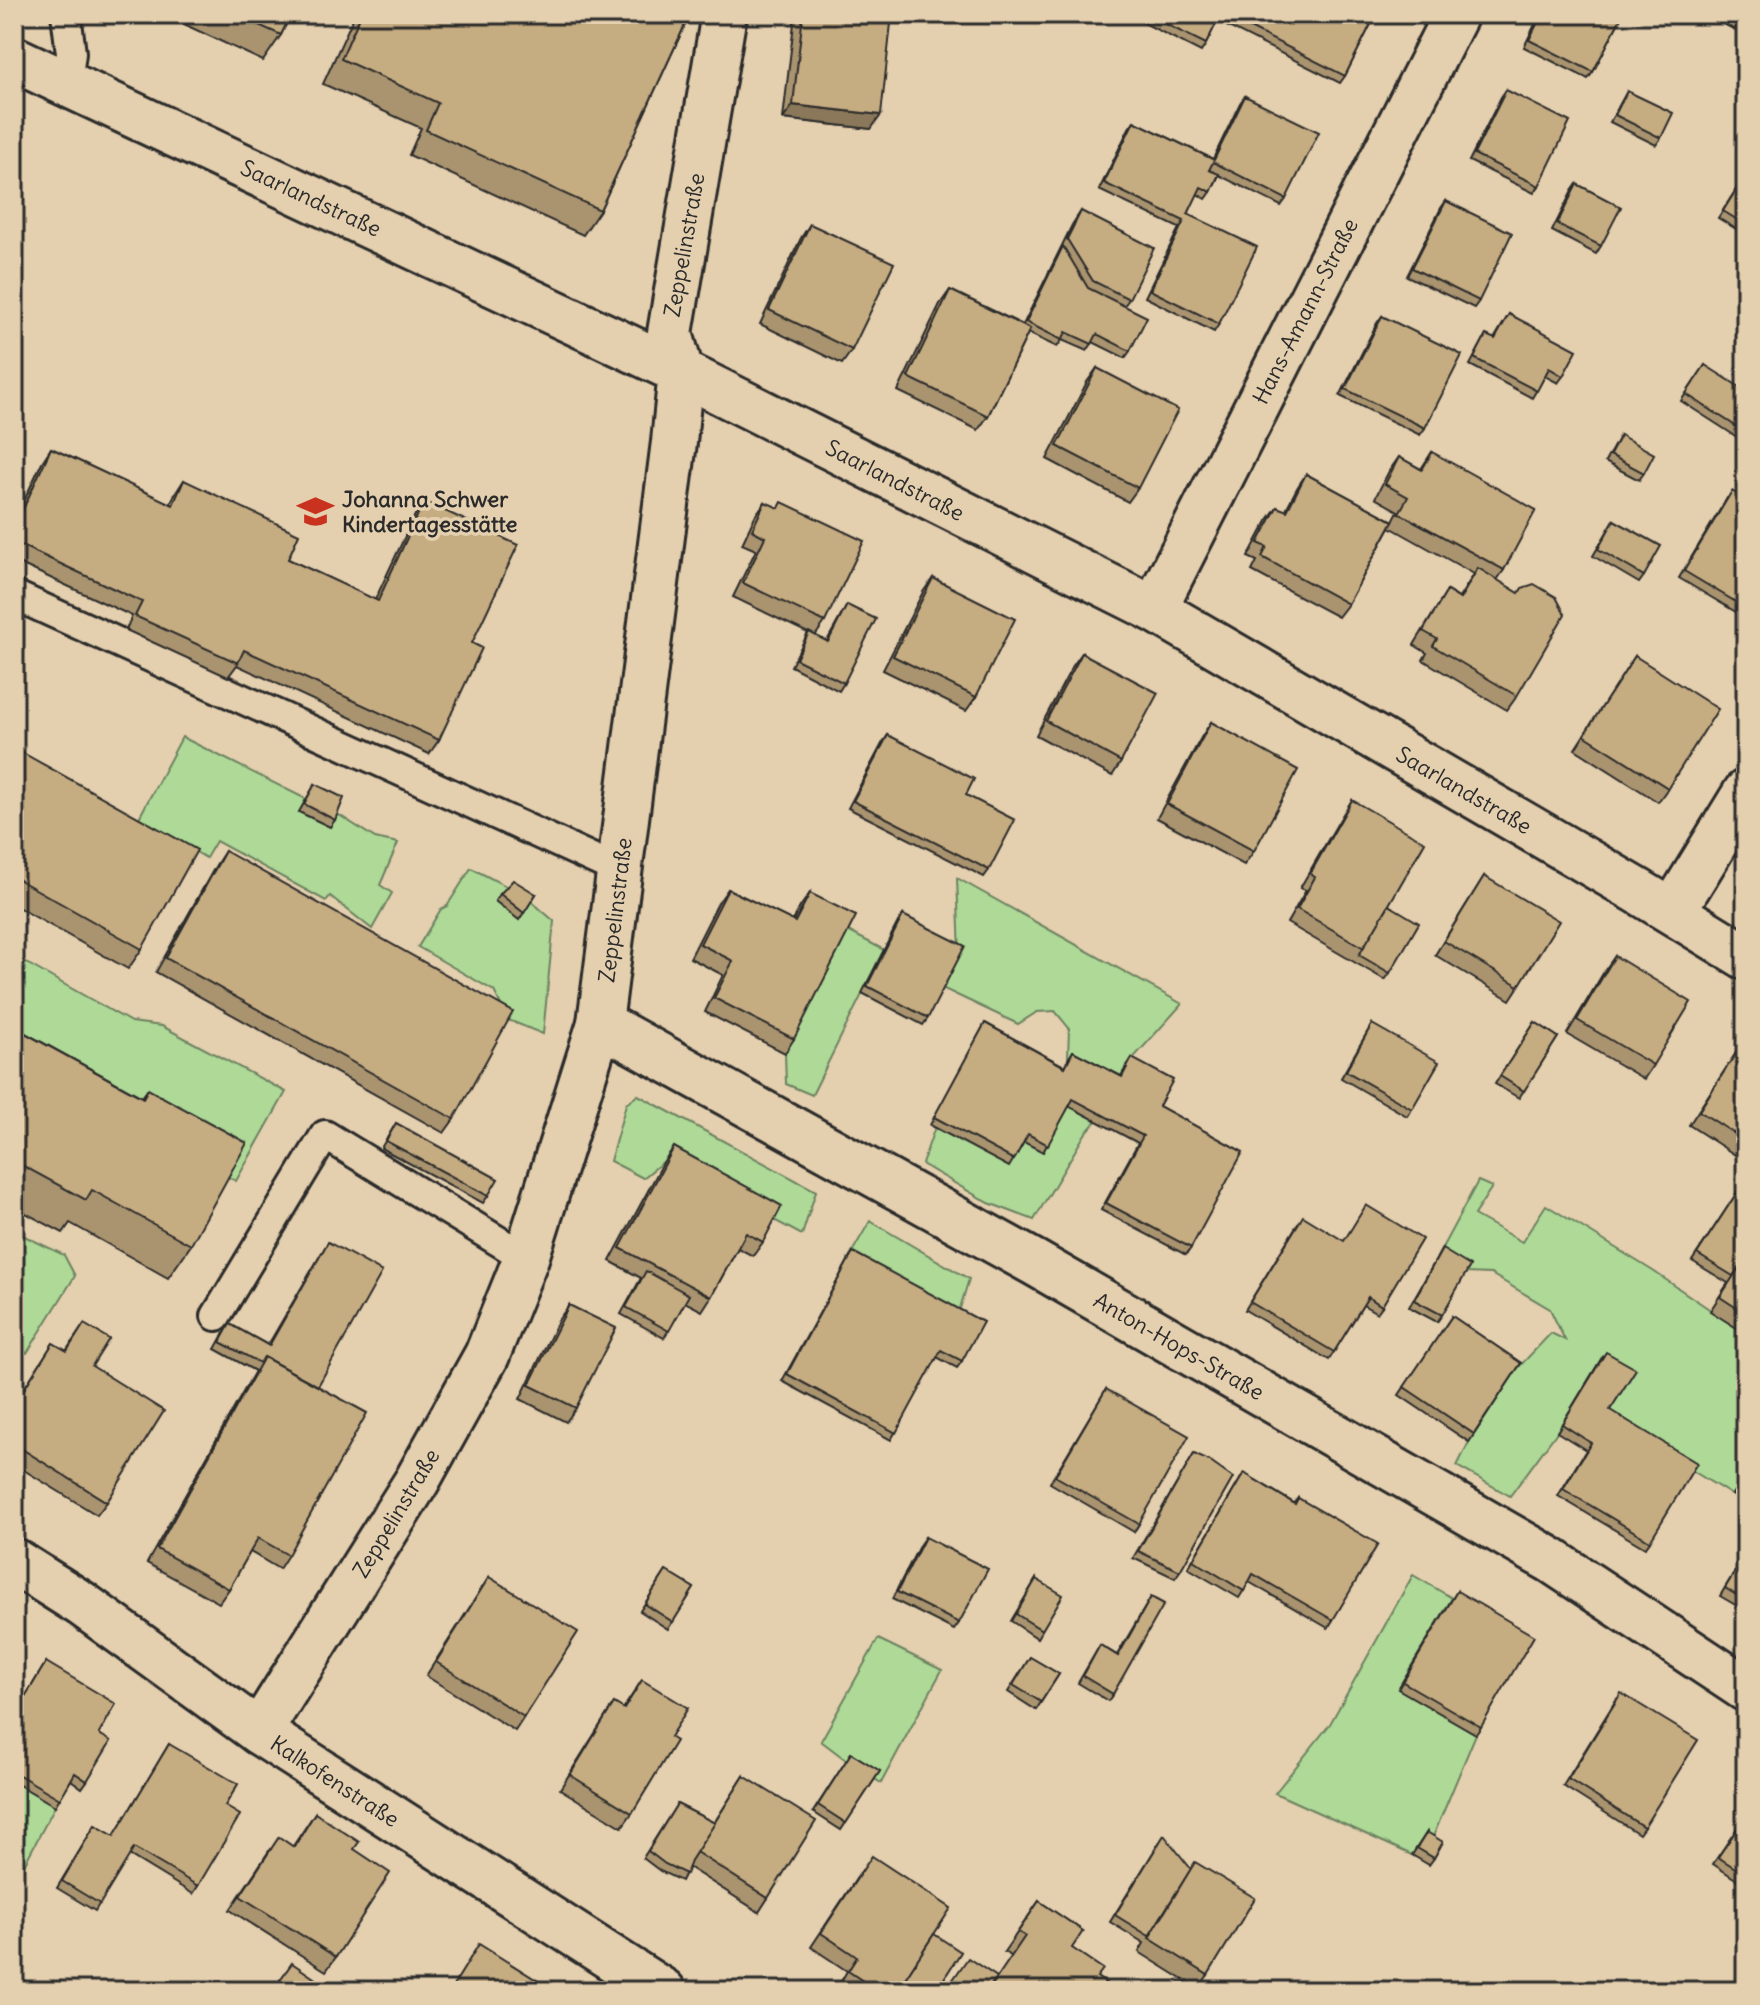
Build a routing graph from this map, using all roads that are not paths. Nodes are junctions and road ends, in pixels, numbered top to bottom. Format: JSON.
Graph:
{"nodes":[{"id":1,"x":66,"y":14,"type":"edge"},
{"id":2,"x":724,"y":14,"type":"edge"},
{"id":3,"x":1456,"y":14,"type":"edge"},
{"id":4,"x":14,"y":59,"type":"edge"},
{"id":5,"x":67,"y":84,"type":"junction"},
{"id":6,"x":681,"y":372,"type":"junction"},
{"id":7,"x":14,"y":595,"type":"edge"},
{"id":8,"x":1154,"y":609,"type":"junction"},
{"id":9,"x":1746,"y":792,"type":"edge"},
{"id":10,"x":620,"y":871,"type":"junction"},
{"id":11,"x":1673,"y":911,"type":"junction"},
{"id":12,"x":1746,"y":957,"type":"edge"},
{"id":13,"x":600,"y":1023,"type":"junction"},
{"id":14,"x":526,"y":1258,"type":"junction"},
{"id":15,"x":216,"y":1316,"type":"dead end"},
{"id":16,"x":14,"y":1561,"type":"edge"},
{"id":17,"x":1746,"y":1689,"type":"edge"},
{"id":18,"x":259,"y":1732,"type":"junction"},
{"id":19,"x":663,"y":1991,"type":"edge"}],
"edges":[{"from":1,"to":5,"type":"lane"},
{"from":2,"to":6,"type":"street","name":"Zeppelinstraße"},
{"from":3,"to":8,"type":"street","name":"Hans-Amann-Straße"},
{"from":4,"to":5,"type":"street","name":"Saarlandstraße"},
{"from":5,"to":6,"type":"street","name":"Saarlandstraße"},
{"from":6,"to":8,"type":"street","name":"Saarlandstraße"},
{"from":6,"to":10,"type":"street","name":"Zeppelinstraße"},
{"from":7,"to":10,"type":"lane"},
{"from":8,"to":11,"type":"street","name":"Saarlandstraße"},
{"from":9,"to":11,"type":"street"},
{"from":10,"to":13,"type":"street","name":"Zeppelinstraße"},
{"from":11,"to":12,"type":"street","name":"Saarlandstraße"},
{"from":13,"to":14,"type":"street","name":"Zeppelinstraße"},
{"from":13,"to":17,"type":"street","name":"Anton-Hops-Straße"},
{"from":14,"to":15,"type":"lane"},
{"from":14,"to":18,"type":"street","name":"Zeppelinstraße"},
{"from":16,"to":18,"type":"street","name":"Kalkofenstraße"},
{"from":18,"to":19,"type":"street","name":"Kalkofenstraße"}]}
